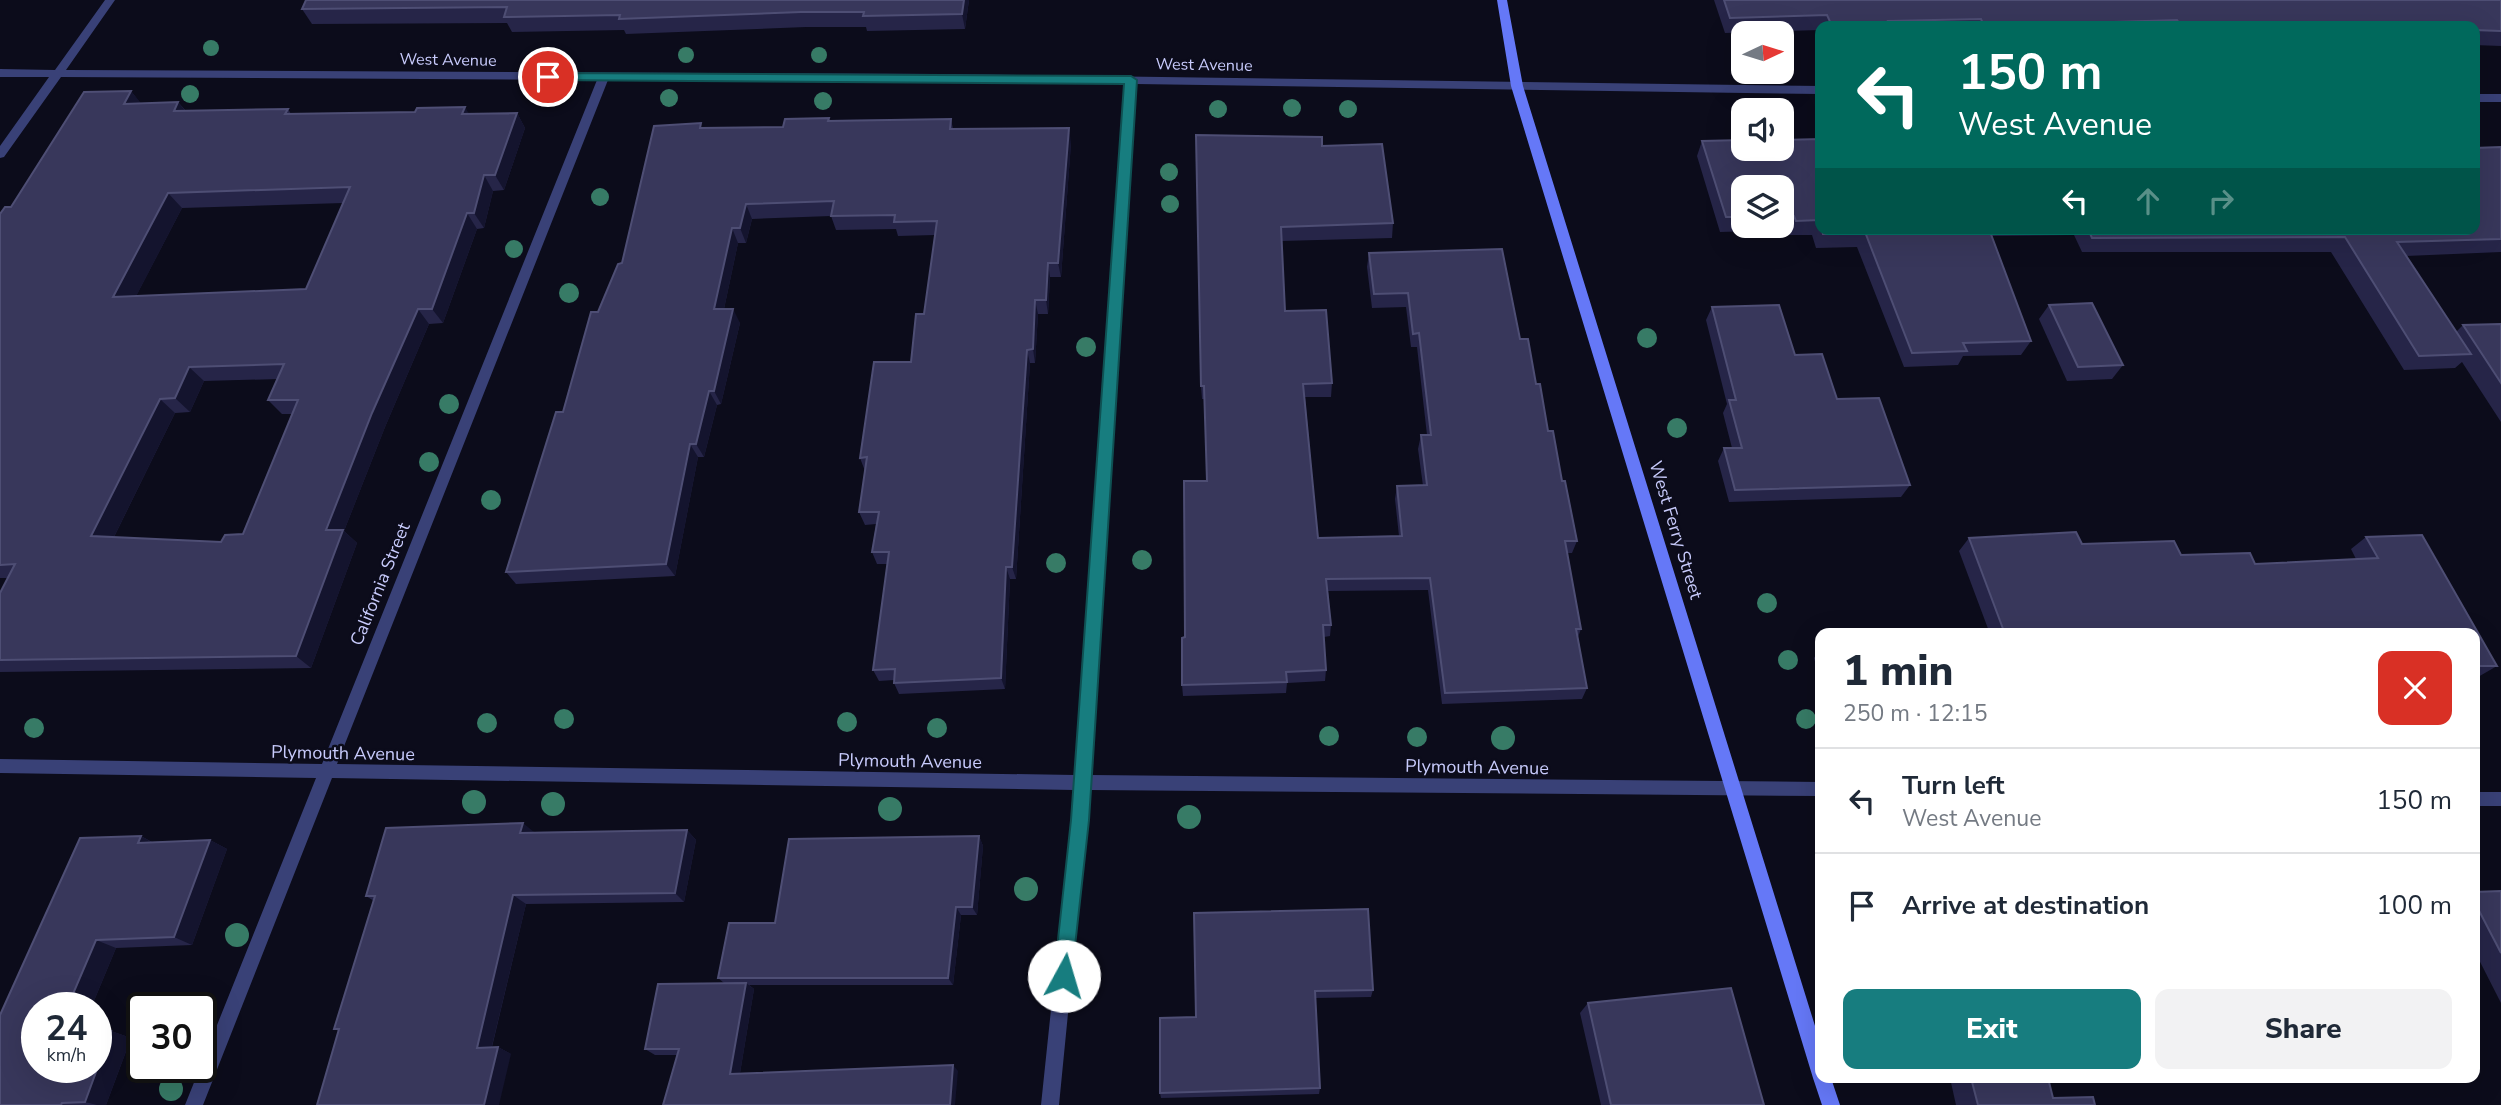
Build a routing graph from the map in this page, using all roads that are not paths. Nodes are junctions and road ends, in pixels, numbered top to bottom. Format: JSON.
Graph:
{"nodes":[{"id":1,"x":110,"y":0,"type":"edge"},
{"id":2,"x":1502,"y":0,"type":"edge"},
{"id":3,"x":58,"y":72,"type":"junction"},
{"id":4,"x":0,"y":74,"type":"edge"},
{"id":5,"x":603,"y":78,"type":"junction"},
{"id":6,"x":1131,"y":80,"type":"junction"},
{"id":7,"x":1517,"y":86,"type":"junction"},
{"id":8,"x":1815,"y":90,"type":"edge"},
{"id":9,"x":2480,"y":98,"type":"edge"},
{"id":10,"x":2501,"y":98,"type":"edge"},
{"id":11,"x":0,"y":154,"type":"edge"},
{"id":12,"x":0,"y":766,"type":"edge"},
{"id":13,"x":326,"y":772,"type":"junction"},
{"id":14,"x":1083,"y":782,"type":"junction"},
{"id":15,"x":1733,"y":788,"type":"junction"},
{"id":16,"x":1815,"y":789,"type":"edge"},
{"id":17,"x":2480,"y":799,"type":"edge"},
{"id":18,"x":2501,"y":799,"type":"edge"},
{"id":19,"x":1815,"y":1054,"type":"edge"},
{"id":20,"x":1824,"y":1083,"type":"edge"},
{"id":21,"x":194,"y":1105,"type":"edge"},
{"id":22,"x":1051,"y":1105,"type":"edge"},
{"id":23,"x":1831,"y":1105,"type":"edge"}],
"edges":[{"from":1,"to":3,"type":"street"},
{"from":2,"to":7,"type":"street","name":"West Ferry Street"},
{"from":3,"to":4,"type":"street","name":"West Avenue"},
{"from":3,"to":5,"type":"street","name":"West Avenue"},
{"from":3,"to":11,"type":"street"},
{"from":5,"to":6,"type":"street","name":"West Avenue"},
{"from":5,"to":13,"type":"street","name":"California Street"},
{"from":6,"to":7,"type":"street","name":"West Avenue"},
{"from":6,"to":14,"type":"street"},
{"from":7,"to":8,"type":"street","name":"West Avenue"},
{"from":7,"to":15,"type":"street","name":"West Ferry Street"},
{"from":9,"to":10,"type":"street"},
{"from":12,"to":13,"type":"street","name":"Plymouth Avenue"},
{"from":13,"to":14,"type":"street","name":"Plymouth Avenue"},
{"from":13,"to":21,"type":"street","name":"California Street"},
{"from":14,"to":15,"type":"street","name":"Plymouth Avenue"},
{"from":14,"to":22,"type":"street"},
{"from":15,"to":16,"type":"street","name":"Plymouth Avenue"},
{"from":15,"to":19,"type":"street","name":"West Ferry Street"},
{"from":17,"to":18,"type":"street"},
{"from":20,"to":23,"type":"street"}]}
